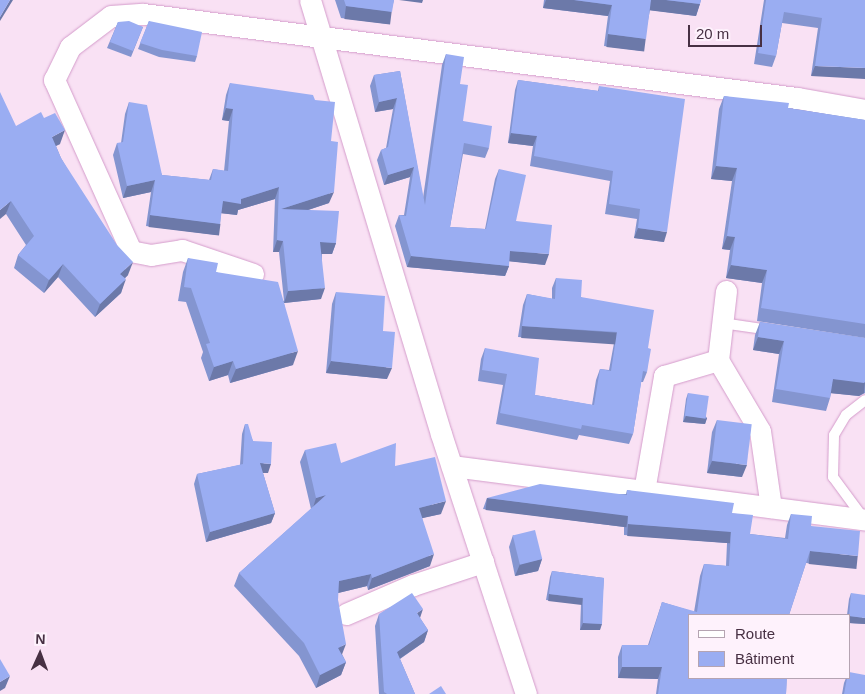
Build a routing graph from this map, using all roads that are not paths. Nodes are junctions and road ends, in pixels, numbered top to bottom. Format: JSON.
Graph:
{"nodes":[{"id":1,"x":310,"y":0,"type":"edge"},
{"id":2,"x":319,"y":38,"type":"junction"},
{"id":3,"x":865,"y":110,"type":"edge"},
{"id":4,"x":253,"y":274,"type":"dead end"},
{"id":5,"x":726,"y":291,"type":"dead end"},
{"id":6,"x":722,"y":323,"type":"junction"},
{"id":7,"x":779,"y":332,"type":"edge"},
{"id":8,"x":718,"y":360,"type":"junction"},
{"id":9,"x":865,"y":400,"type":"edge"},
{"id":10,"x":452,"y":466,"type":"junction"},
{"id":11,"x":644,"y":491,"type":"junction"},
{"id":12,"x":771,"y":507,"type":"junction"},
{"id":13,"x":865,"y":520,"type":"edge"},
{"id":14,"x":483,"y":562,"type":"junction"},
{"id":15,"x":346,"y":614,"type":"dead end"},
{"id":16,"x":526,"y":694,"type":"edge"}],
"edges":[{"from":1,"to":2,"type":"street"},
{"from":2,"to":3,"type":"street"},
{"from":2,"to":4,"type":"street"},
{"from":2,"to":10,"type":"street"},
{"from":5,"to":6,"type":"street"},
{"from":6,"to":7,"type":"lane"},
{"from":6,"to":8,"type":"street"},
{"from":8,"to":11,"type":"street"},
{"from":8,"to":12,"type":"street"},
{"from":9,"to":13,"type":"lane"},
{"from":10,"to":11,"type":"street"},
{"from":10,"to":14,"type":"street"},
{"from":11,"to":12,"type":"street"},
{"from":12,"to":13,"type":"street"},
{"from":14,"to":15,"type":"street"},
{"from":14,"to":16,"type":"street"}]}
